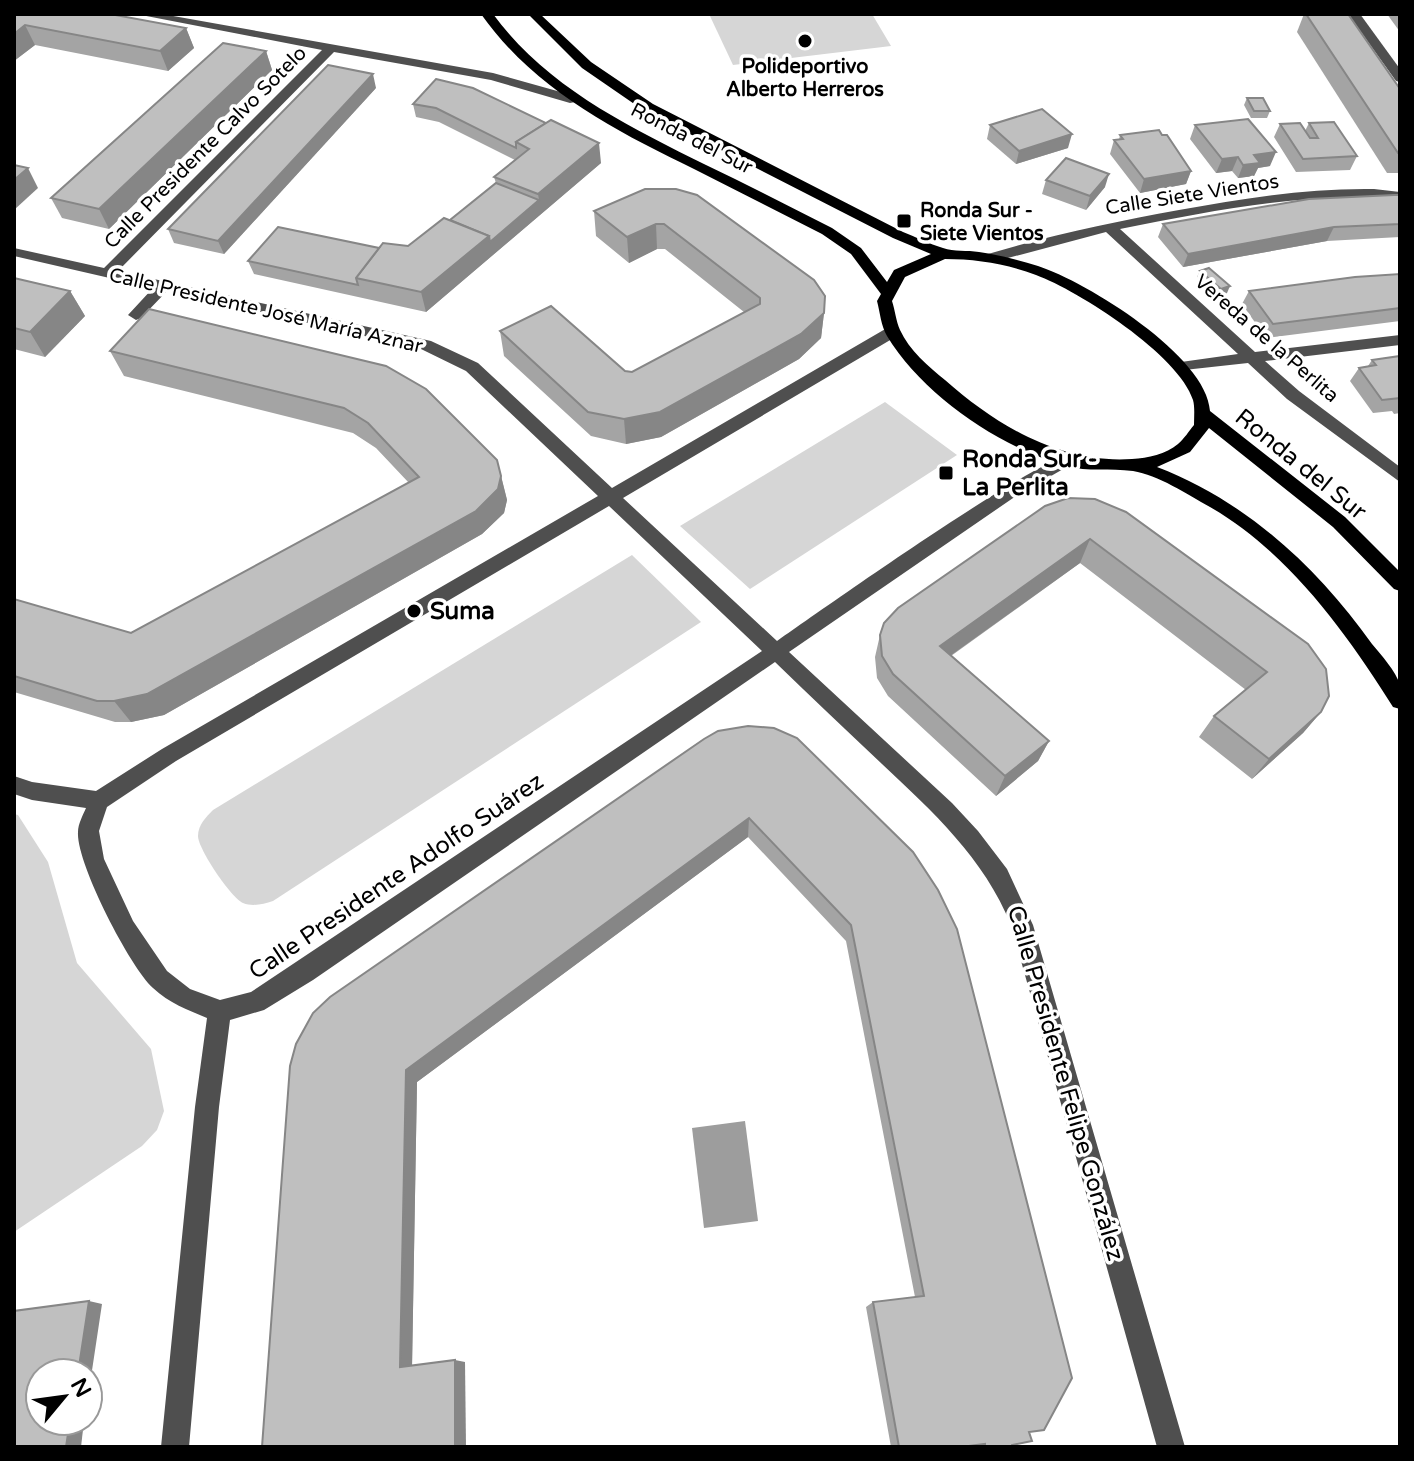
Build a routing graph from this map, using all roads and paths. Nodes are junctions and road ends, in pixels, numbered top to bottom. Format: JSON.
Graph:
{"nodes":[{"id":1,"x":142,"y":14,"type":"edge"},
{"id":2,"x":487,"y":14,"type":"edge"},
{"id":3,"x":534,"y":14,"type":"edge"},
{"id":4,"x":1354,"y":14,"type":"edge"},
{"id":5,"x":331,"y":48,"type":"junction"},
{"id":6,"x":1400,"y":78,"type":"edge"},
{"id":7,"x":570,"y":99,"type":"junction"},
{"id":8,"x":1400,"y":196,"type":"edge"},
{"id":9,"x":1109,"y":227,"type":"junction"},
{"id":10,"x":14,"y":252,"type":"edge"},
{"id":11,"x":943,"y":254,"type":"junction"},
{"id":12,"x":993,"y":257,"type":"junction"},
{"id":13,"x":107,"y":273,"type":"junction"},
{"id":14,"x":163,"y":286,"type":"junction"},
{"id":15,"x":885,"y":290,"type":"junction"},
{"id":16,"x":136,"y":315,"type":"dead end"},
{"id":17,"x":892,"y":332,"type":"junction"},
{"id":18,"x":1400,"y":340,"type":"edge"},
{"id":19,"x":1255,"y":358,"type":"junction"},
{"id":20,"x":1181,"y":367,"type":"junction"},
{"id":21,"x":1204,"y":415,"type":"junction"},
{"id":22,"x":1066,"y":460,"type":"junction"},
{"id":23,"x":1137,"y":466,"type":"junction"},
{"id":24,"x":1400,"y":476,"type":"edge"},
{"id":25,"x":610,"y":496,"type":"junction"},
{"id":26,"x":1400,"y":584,"type":"edge"},
{"id":27,"x":777,"y":650,"type":"junction"},
{"id":28,"x":1400,"y":701,"type":"edge"},
{"id":29,"x":14,"y":785,"type":"edge"},
{"id":30,"x":99,"y":801,"type":"junction"},
{"id":31,"x":220,"y":1011,"type":"junction"},
{"id":32,"x":175,"y":1447,"type":"edge"},
{"id":33,"x":1171,"y":1447,"type":"edge"}],
"edges":[{"from":1,"to":5,"type":"street"},
{"from":2,"to":7,"type":"main road","name":"Ronda del Sur"},
{"from":3,"to":11,"type":"main road","name":"Ronda del Sur"},
{"from":4,"to":6,"type":"street"},
{"from":5,"to":7,"type":"street"},
{"from":5,"to":13,"type":"street","name":"Calle Presidente Calvo Sotelo"},
{"from":7,"to":15,"type":"main road","name":"Ronda del Sur"},
{"from":8,"to":9,"type":"street","name":"Calle Siete Vientos"},
{"from":9,"to":12,"type":"street","name":"Calle Siete Vientos"},
{"from":9,"to":19,"type":"street","name":"Vereda de la Perlita"},
{"from":10,"to":13,"type":"street","name":"Calle Presidente José María Aznar"},
{"from":11,"to":12,"type":"main road","name":"Ronda del Sur"},
{"from":11,"to":15,"type":"main road","name":"Ronda del Sur"},
{"from":12,"to":20,"type":"main road","name":"Ronda del Sur"},
{"from":13,"to":14,"type":"street","name":"Calle Presidente José María Aznar"},
{"from":14,"to":16,"type":"street"},
{"from":14,"to":25,"type":"street","name":"Calle Presidente José María Aznar"},
{"from":15,"to":17,"type":"main road","name":"Ronda del Sur"},
{"from":17,"to":22,"type":"main road","name":"Ronda del Sur"},
{"from":17,"to":25,"type":"street"},
{"from":18,"to":19,"type":"street"},
{"from":19,"to":20,"type":"street"},
{"from":19,"to":24,"type":"street","name":"Vereda de la Perlita"},
{"from":20,"to":21,"type":"main road","name":"Ronda del Sur"},
{"from":21,"to":23,"type":"main road","name":"Ronda del Sur"},
{"from":21,"to":26,"type":"main road","name":"Ronda del Sur"},
{"from":22,"to":23,"type":"main road","name":"Ronda del Sur"},
{"from":22,"to":27,"type":"street","name":"Calle Presidente Adolfo Suárez"},
{"from":23,"to":28,"type":"main road","name":"Ronda del Sur"},
{"from":25,"to":27,"type":"street","name":"Calle Presidente Felipe González"},
{"from":25,"to":30,"type":"street"},
{"from":27,"to":31,"type":"street","name":"Calle Presidente Adolfo Suárez"},
{"from":27,"to":33,"type":"street","name":"Calle Presidente Felipe González"},
{"from":29,"to":30,"type":"street"},
{"from":30,"to":31,"type":"street"},
{"from":31,"to":32,"type":"street"}]}
